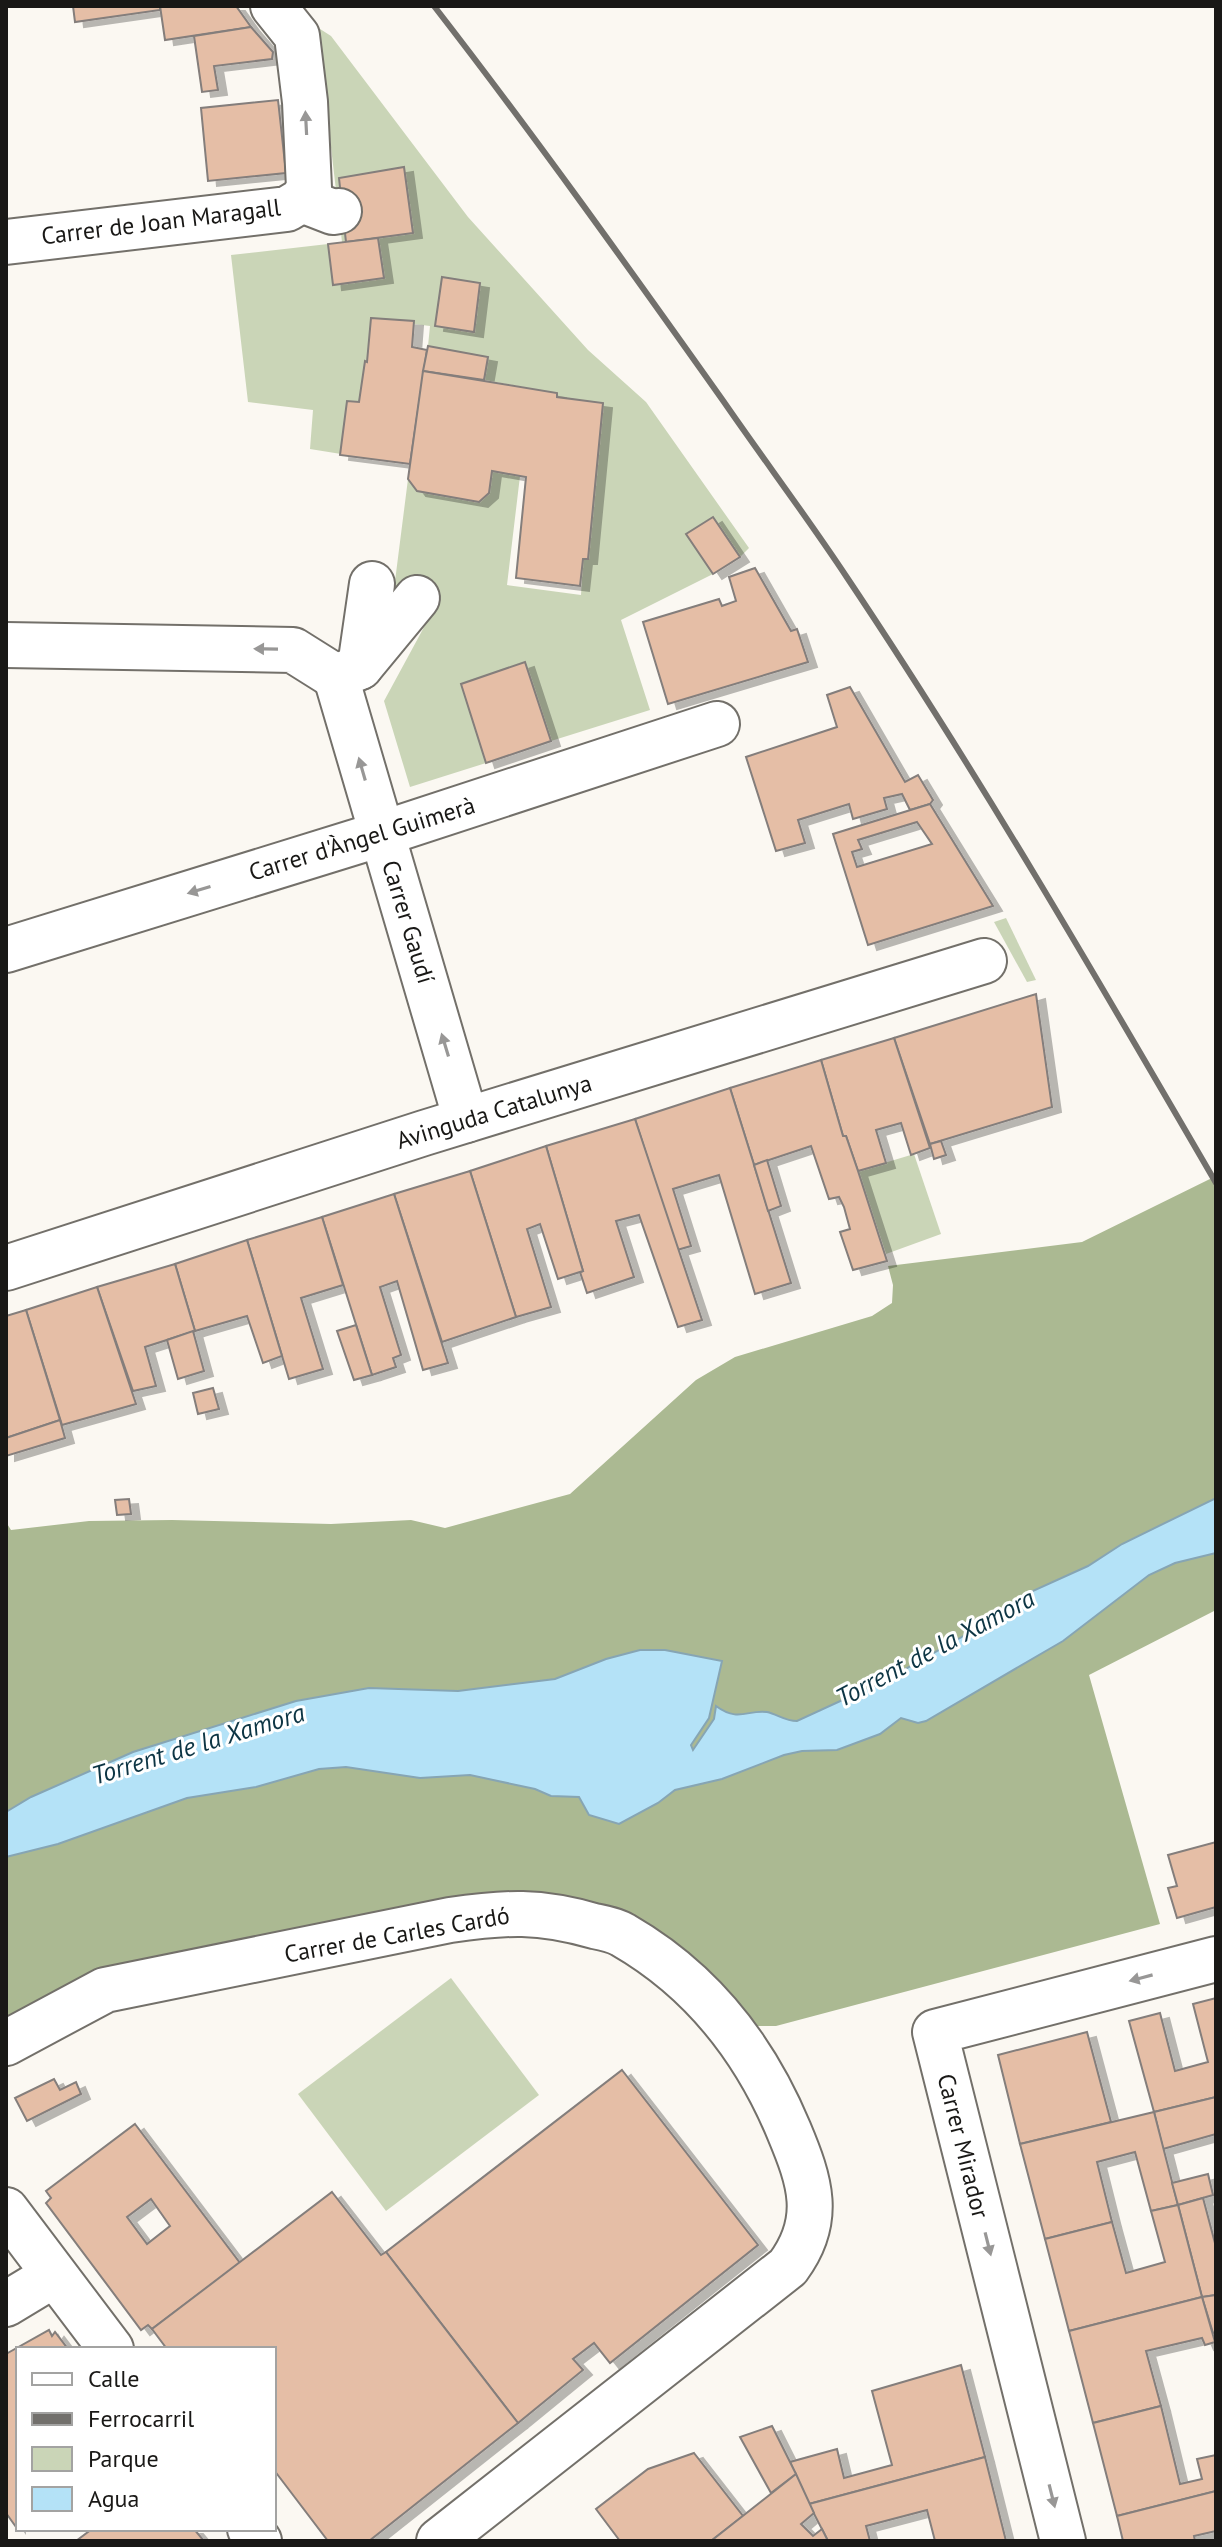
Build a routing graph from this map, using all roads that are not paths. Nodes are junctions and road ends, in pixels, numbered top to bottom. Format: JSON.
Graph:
{"nodes":[{"id":1,"x":273,"y":6,"type":"edge"},
{"id":2,"x":6,"y":242,"type":"edge"},
{"id":3,"x":372,"y":584,"type":"dead end"},
{"id":4,"x":417,"y":598,"type":"dead end"},
{"id":5,"x":6,"y":645,"type":"edge"},
{"id":6,"x":348,"y":672,"type":"junction"},
{"id":7,"x":717,"y":724,"type":"dead end"},
{"id":8,"x":381,"y":834,"type":"junction"},
{"id":9,"x":6,"y":950,"type":"edge"},
{"id":10,"x":984,"y":961,"type":"dead end"},
{"id":11,"x":466,"y":1120,"type":"junction"},
{"id":12,"x":6,"y":1268,"type":"edge"},
{"id":13,"x":1216,"y":1959,"type":"edge"},
{"id":14,"x":6,"y":2043,"type":"edge"},
{"id":15,"x":6,"y":2210,"type":"edge"},
{"id":16,"x":54,"y":2275,"type":"junction"},
{"id":17,"x":6,"y":2304,"type":"edge"},
{"id":18,"x":109,"y":2347,"type":"edge"},
{"id":19,"x":439,"y":2541,"type":"edge"},
{"id":20,"x":1063,"y":2541,"type":"edge"}],
"edges":[{"from":2,"to":1,"type":"street","name":"Carrer de Joan Maragall","one_way":true},
{"from":3,"to":6,"type":"street"},
{"from":4,"to":6,"type":"street"},
{"from":6,"to":5,"type":"street","one_way":true},
{"from":8,"to":6,"type":"street","name":"Carrer Gaudí","one_way":true},
{"from":7,"to":8,"type":"street","name":"Carrer d'Àngel Guimerà"},
{"from":8,"to":9,"type":"street","name":"Carrer d'Àngel Guimerà","one_way":true},
{"from":11,"to":8,"type":"street","name":"Carrer Gaudí","one_way":true},
{"from":10,"to":11,"type":"street","name":"Avinguda Catalunya"},
{"from":11,"to":12,"type":"street","name":"Avinguda Catalunya"},
{"from":13,"to":20,"type":"street","name":"Carrer Mirador","one_way":true},
{"from":14,"to":19,"type":"street","name":"Carrer de Carles Cardó"},
{"from":15,"to":16,"type":"street"},
{"from":16,"to":17,"type":"street"},
{"from":16,"to":18,"type":"street"}]}
